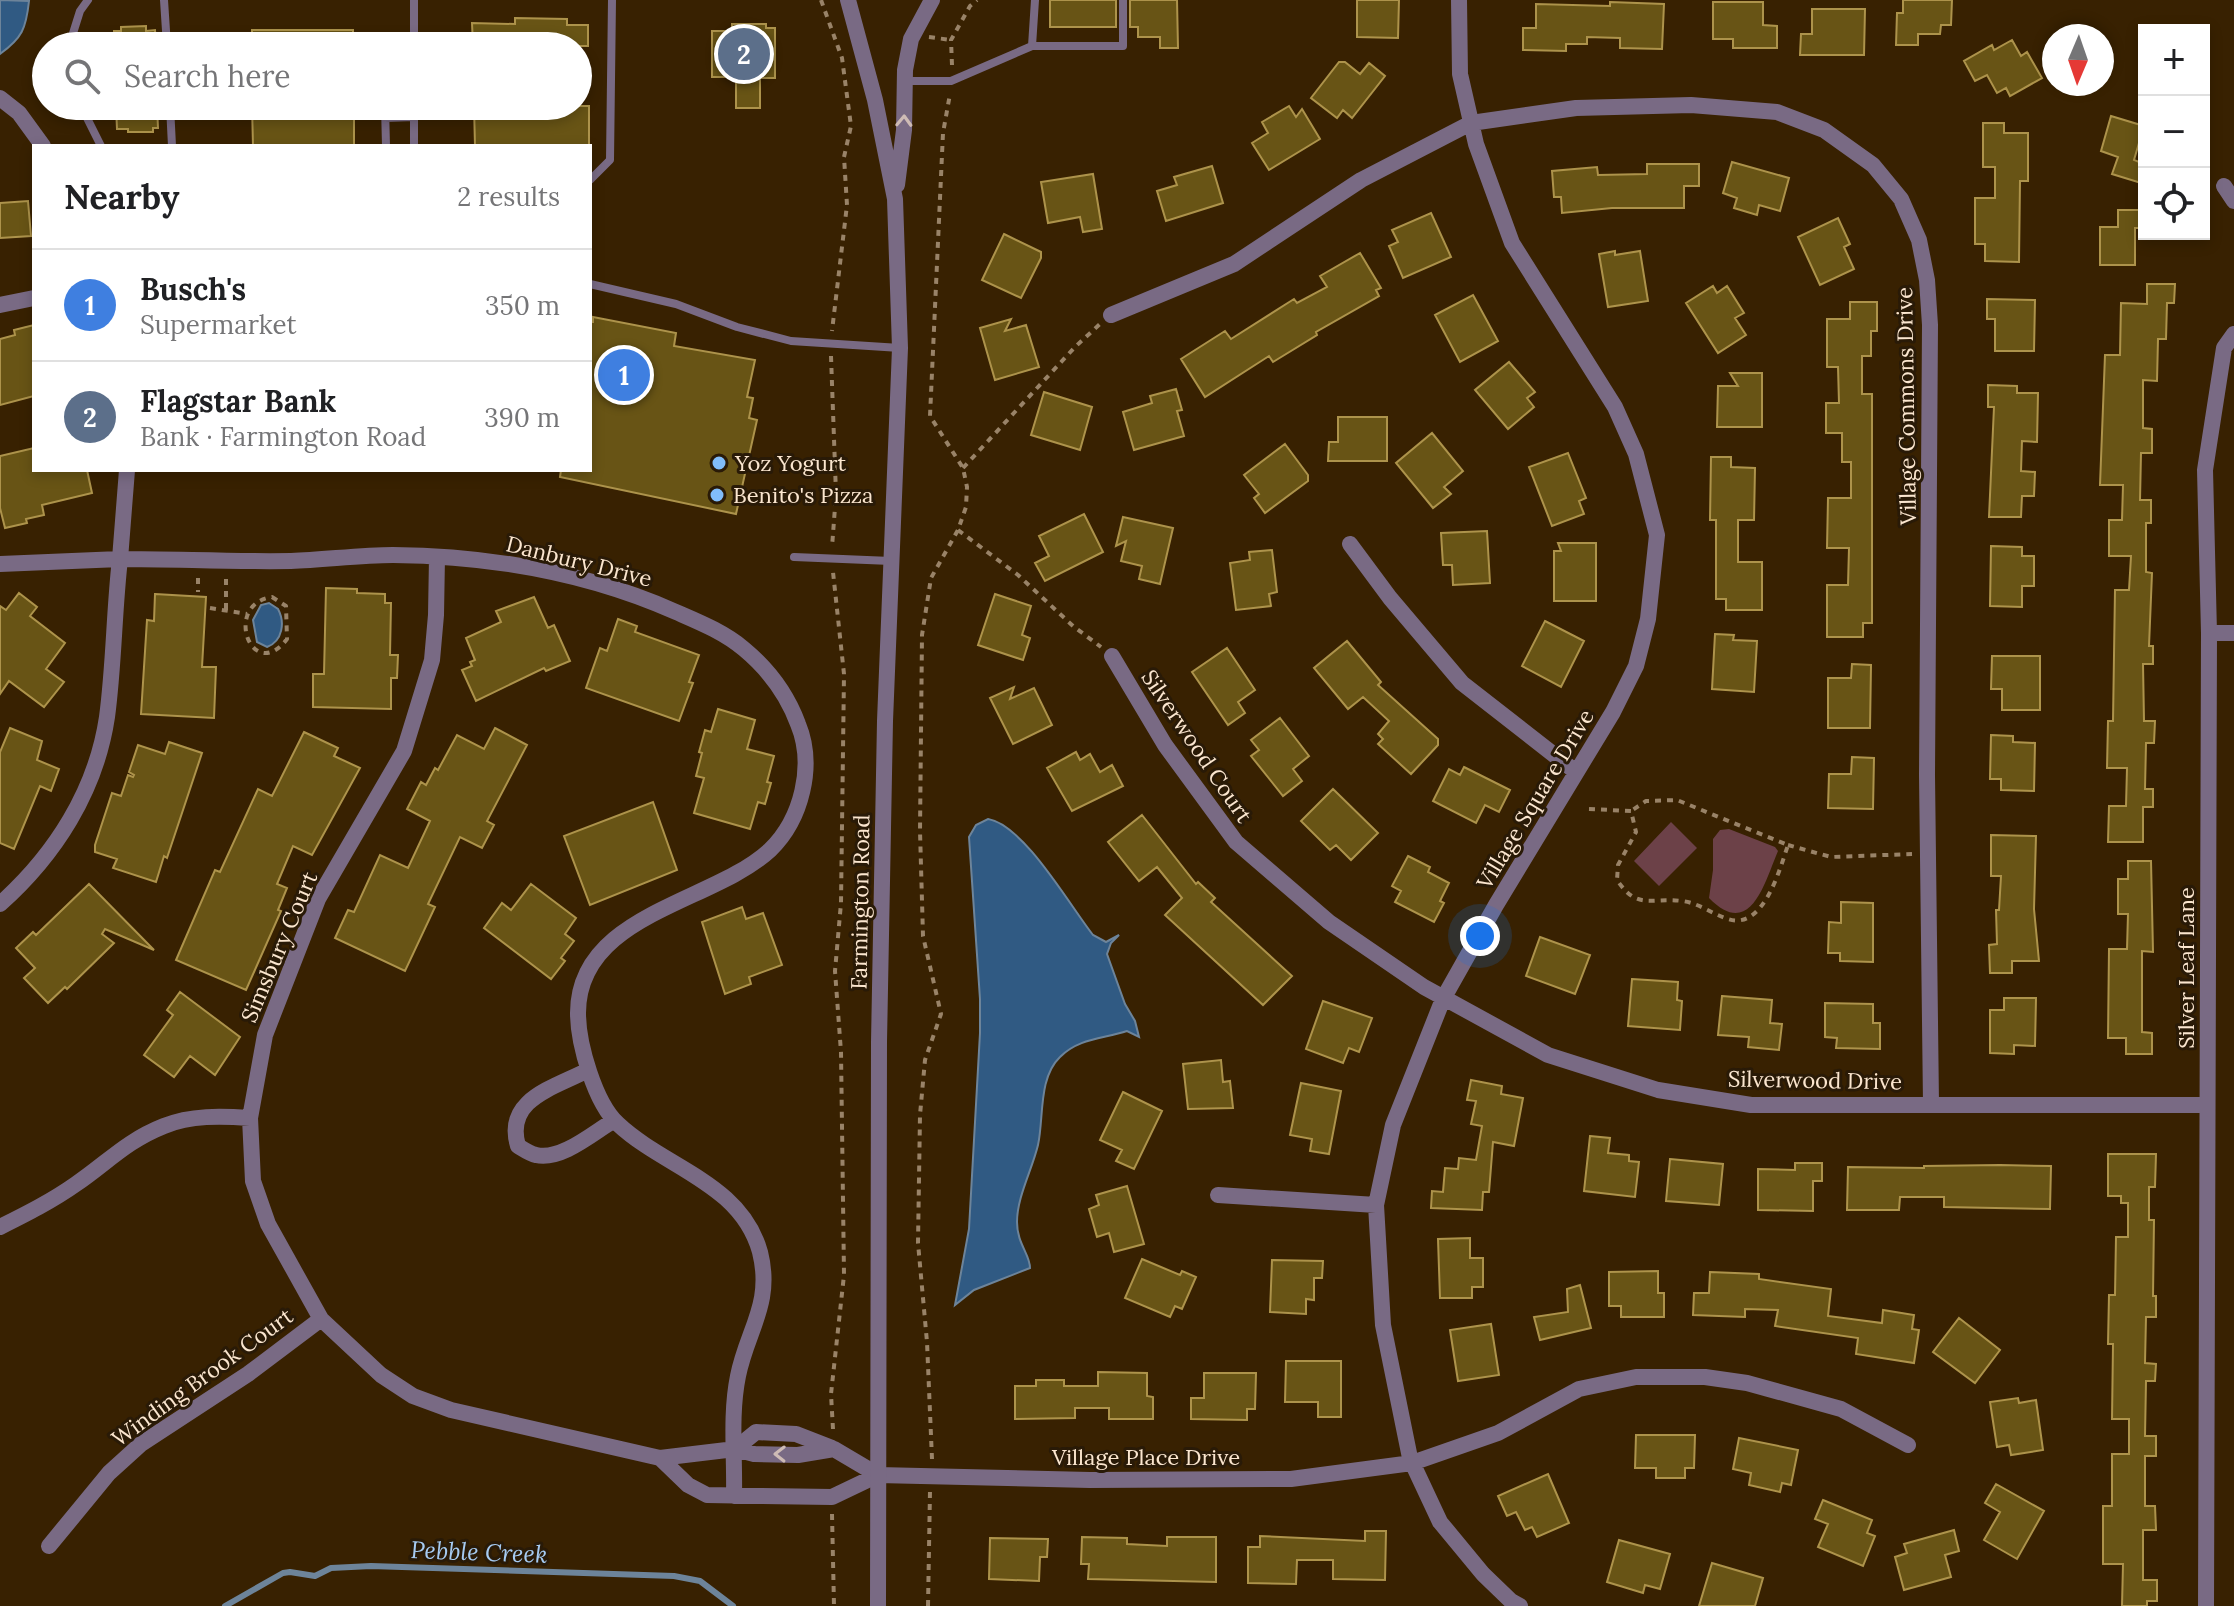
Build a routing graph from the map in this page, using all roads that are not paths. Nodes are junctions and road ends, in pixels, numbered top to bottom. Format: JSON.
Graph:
{"nodes":[{"id":1,"x":88,"y":0,"type":"edge"},
{"id":2,"x":164,"y":0,"type":"edge"},
{"id":3,"x":414,"y":0,"type":"edge"},
{"id":4,"x":612,"y":0,"type":"edge"},
{"id":5,"x":848,"y":0,"type":"edge"},
{"id":6,"x":932,"y":0,"type":"edge"},
{"id":7,"x":1035,"y":0,"type":"edge"},
{"id":8,"x":1123,"y":0,"type":"edge"},
{"id":9,"x":1459,"y":0,"type":"edge"},
{"id":10,"x":73,"y":32,"type":"edge"},
{"id":11,"x":166,"y":32,"type":"edge"},
{"id":12,"x":414,"y":32,"type":"edge"},
{"id":13,"x":1032,"y":46,"type":"junction"},
{"id":14,"x":904,"y":81,"type":"junction"},
{"id":15,"x":0,"y":98,"type":"edge"},
{"id":16,"x":88,"y":120,"type":"edge"},
{"id":17,"x":171,"y":120,"type":"edge"},
{"id":18,"x":385,"y":120,"type":"edge"},
{"id":19,"x":414,"y":120,"type":"edge"},
{"id":20,"x":1471,"y":123,"type":"junction"},
{"id":21,"x":42,"y":144,"type":"edge"},
{"id":22,"x":100,"y":144,"type":"edge"},
{"id":23,"x":172,"y":144,"type":"edge"},
{"id":24,"x":386,"y":144,"type":"edge"},
{"id":25,"x":414,"y":144,"type":"edge"},
{"id":26,"x":592,"y":178,"type":"edge"},
{"id":27,"x":2224,"y":186,"type":"dead end"},
{"id":28,"x":895,"y":199,"type":"junction"},
{"id":29,"x":2234,"y":201,"type":"edge"},
{"id":30,"x":592,"y":284,"type":"edge"},
{"id":31,"x":32,"y":298,"type":"edge"},
{"id":32,"x":0,"y":305,"type":"edge"},
{"id":33,"x":1111,"y":315,"type":"road end"},
{"id":34,"x":2234,"y":334,"type":"edge"},
{"id":35,"x":900,"y":348,"type":"junction"},
{"id":36,"x":127,"y":472,"type":"edge"},
{"id":37,"x":1350,"y":544,"type":"dead end"},
{"id":38,"x":437,"y":557,"type":"junction"},
{"id":39,"x":794,"y":557,"type":"dead end"},
{"id":40,"x":120,"y":559,"type":"junction"},
{"id":41,"x":892,"y":561,"type":"junction"},
{"id":42,"x":0,"y":564,"type":"edge"},
{"id":43,"x":2209,"y":633,"type":"junction"},
{"id":44,"x":2234,"y":633,"type":"edge"},
{"id":45,"x":1112,"y":656,"type":"road end"},
{"id":46,"x":1576,"y":772,"type":"junction"},
{"id":47,"x":0,"y":904,"type":"edge"},
{"id":48,"x":1443,"y":999,"type":"junction"},
{"id":49,"x":588,"y":1070,"type":"junction"},
{"id":50,"x":1931,"y":1104,"type":"junction"},
{"id":51,"x":2207,"y":1105,"type":"junction"},
{"id":52,"x":250,"y":1118,"type":"junction"},
{"id":53,"x":613,"y":1121,"type":"junction"},
{"id":54,"x":1218,"y":1195,"type":"dead end"},
{"id":55,"x":1376,"y":1205,"type":"junction"},
{"id":56,"x":0,"y":1227,"type":"edge"},
{"id":57,"x":321,"y":1319,"type":"junction"},
{"id":58,"x":1908,"y":1445,"type":"dead end"},
{"id":59,"x":735,"y":1449,"type":"junction"},
{"id":60,"x":660,"y":1458,"type":"junction"},
{"id":61,"x":1412,"y":1463,"type":"junction"},
{"id":62,"x":878,"y":1475,"type":"junction"},
{"id":63,"x":734,"y":1496,"type":"junction"},
{"id":64,"x":49,"y":1546,"type":"dead end"},
{"id":65,"x":878,"y":1606,"type":"edge"},
{"id":66,"x":1520,"y":1606,"type":"edge"},
{"id":67,"x":2206,"y":1606,"type":"edge"}],
"edges":[{"from":1,"to":10,"type":"lane"},
{"from":2,"to":11,"type":"lane"},
{"from":3,"to":12,"type":"lane"},
{"from":4,"to":26,"type":"lane"},
{"from":5,"to":28,"type":"street","name":"Farmington Road"},
{"from":6,"to":14,"type":"street","name":"Farmington Road"},
{"from":7,"to":13,"type":"lane"},
{"from":8,"to":13,"type":"lane"},
{"from":9,"to":20,"type":"street","name":"Village Square Drive"},
{"from":13,"to":14,"type":"lane"},
{"from":28,"to":14,"type":"street","name":"Farmington Road","one_way":true},
{"from":15,"to":21,"type":"street"},
{"from":16,"to":22,"type":"lane"},
{"from":17,"to":23,"type":"lane"},
{"from":18,"to":24,"type":"lane"},
{"from":19,"to":25,"type":"lane"},
{"from":20,"to":33,"type":"street","name":"Village Commons Drive"},
{"from":20,"to":46,"type":"street","name":"Village Square Drive"},
{"from":20,"to":50,"type":"street","name":"Village Commons Drive"},
{"from":27,"to":29,"type":"street"},
{"from":28,"to":35,"type":"street","name":"Farmington Road"},
{"from":30,"to":35,"type":"lane"},
{"from":31,"to":32,"type":"street"},
{"from":34,"to":43,"type":"street","name":"Silver Leaf Lane"},
{"from":35,"to":41,"type":"street","name":"Farmington Road"},
{"from":36,"to":40,"type":"street"},
{"from":37,"to":46,"type":"street"},
{"from":38,"to":40,"type":"street","name":"Danbury Drive"},
{"from":38,"to":49,"type":"street","name":"Danbury Drive"},
{"from":38,"to":52,"type":"street","name":"Simsbury Court"},
{"from":39,"to":41,"type":"lane"},
{"from":40,"to":42,"type":"street","name":"Danbury Drive"},
{"from":40,"to":47,"type":"street"},
{"from":41,"to":62,"type":"street","name":"Farmington Road"},
{"from":43,"to":44,"type":"street"},
{"from":43,"to":51,"type":"street","name":"Silver Leaf Lane"},
{"from":45,"to":48,"type":"street","name":"Silverwood Court"},
{"from":46,"to":48,"type":"street","name":"Village Square Drive"},
{"from":48,"to":50,"type":"street","name":"Silverwood Drive"},
{"from":48,"to":55,"type":"street","name":"Village Square Drive"},
{"from":49,"to":53,"type":"street","name":"Danbury Drive"},
{"from":49,"to":53,"type":"street"},
{"from":50,"to":51,"type":"street","name":"Silverwood Drive"},
{"from":51,"to":67,"type":"street","name":"Silver Leaf Lane"},
{"from":52,"to":56,"type":"street"},
{"from":52,"to":57,"type":"street","name":"Simsbury Court"},
{"from":53,"to":59,"type":"street","name":"Danbury Drive"},
{"from":54,"to":55,"type":"street"},
{"from":55,"to":61,"type":"street","name":"Village Square Drive"},
{"from":57,"to":60,"type":"street","name":"Simsbury Court"},
{"from":57,"to":64,"type":"street","name":"Winding Brook Court"},
{"from":58,"to":61,"type":"street","name":"Village Place Drive"},
{"from":59,"to":60,"type":"street","name":"Simsbury Court"},
{"from":62,"to":59,"type":"street","name":"Simsbury Court","one_way":true},
{"from":59,"to":63,"type":"street","name":"Danbury Drive"},
{"from":60,"to":63,"type":"street"},
{"from":61,"to":62,"type":"street","name":"Village Place Drive"},
{"from":61,"to":66,"type":"street","name":"Village Square Drive"},
{"from":62,"to":63,"type":"street"},
{"from":62,"to":65,"type":"street","name":"Farmington Road"}]}
